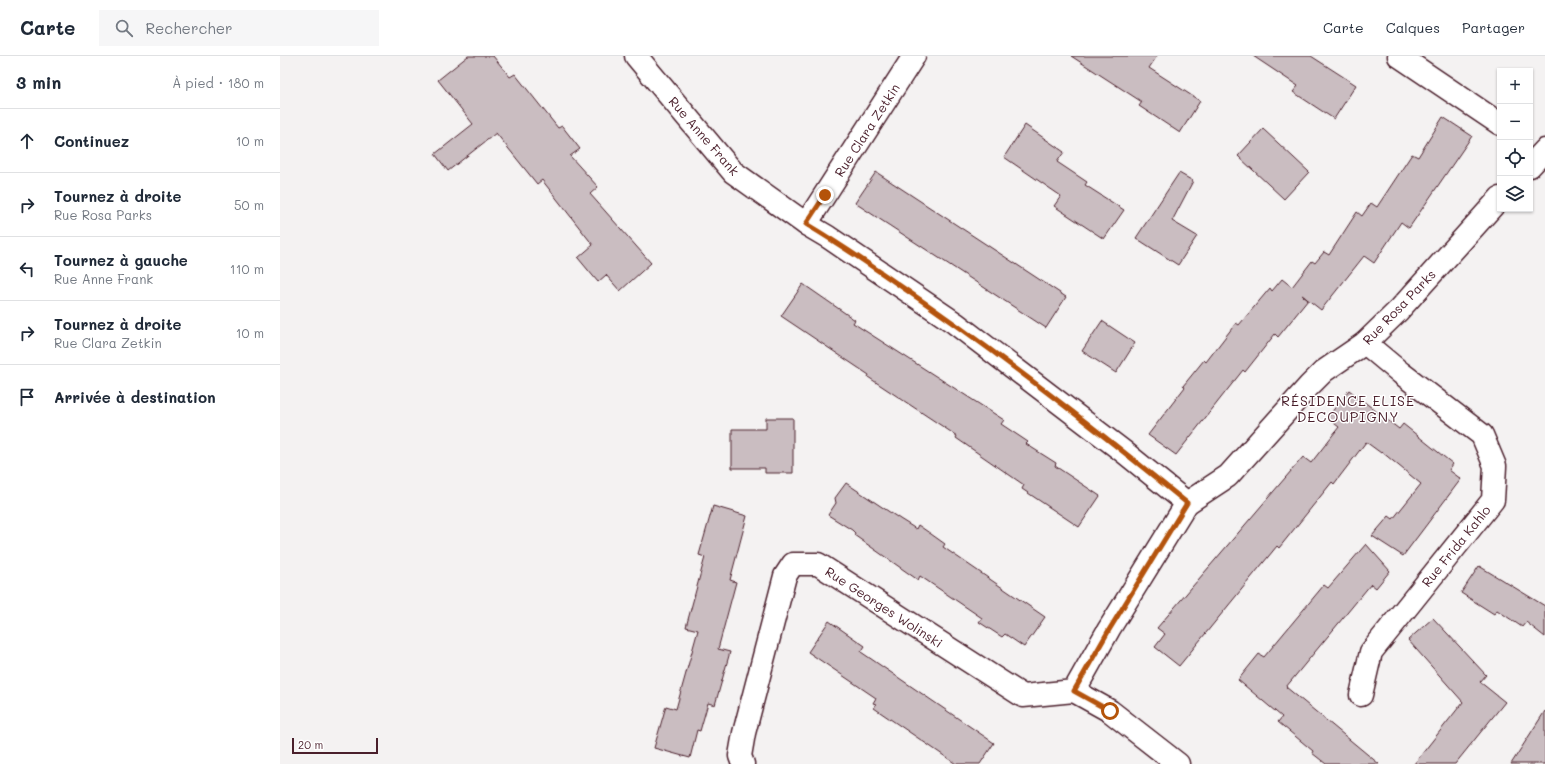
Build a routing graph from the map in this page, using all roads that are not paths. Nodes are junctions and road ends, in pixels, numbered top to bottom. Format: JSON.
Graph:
{"nodes":[{"id":1,"x":636,"y":56,"type":"edge"},
{"id":2,"x":914,"y":56,"type":"edge"},
{"id":3,"x":1399,"y":56,"type":"edge"},
{"id":4,"x":1497,"y":122,"type":"edge"},
{"id":5,"x":1497,"y":201,"type":"edge"},
{"id":6,"x":806,"y":224,"type":"junction"},
{"id":7,"x":1365,"y":343,"type":"junction"},
{"id":8,"x":1187,"y":503,"type":"junction"},
{"id":9,"x":1074,"y":691,"type":"junction"},
{"id":10,"x":1361,"y":695,"type":"dead end"},
{"id":11,"x":743,"y":764,"type":"edge"},
{"id":12,"x":1178,"y":764,"type":"edge"}],
"edges":[{"from":1,"to":6,"type":"street","name":"Rue Anne Frank"},
{"from":2,"to":6,"type":"street","name":"Rue Clara Zetkin"},
{"from":3,"to":4,"type":"street"},
{"from":5,"to":7,"type":"street","name":"Rue Rosa Parks"},
{"from":6,"to":8,"type":"street","name":"Rue Anne Frank"},
{"from":7,"to":8,"type":"street","name":"Rue Rosa Parks"},
{"from":7,"to":10,"type":"street","name":"Rue Frida Kahlo"},
{"from":8,"to":9,"type":"street","name":"Rue Rosa Parks"},
{"from":9,"to":11,"type":"street","name":"Rue Georges Wolinski"},
{"from":9,"to":12,"type":"street"}]}
